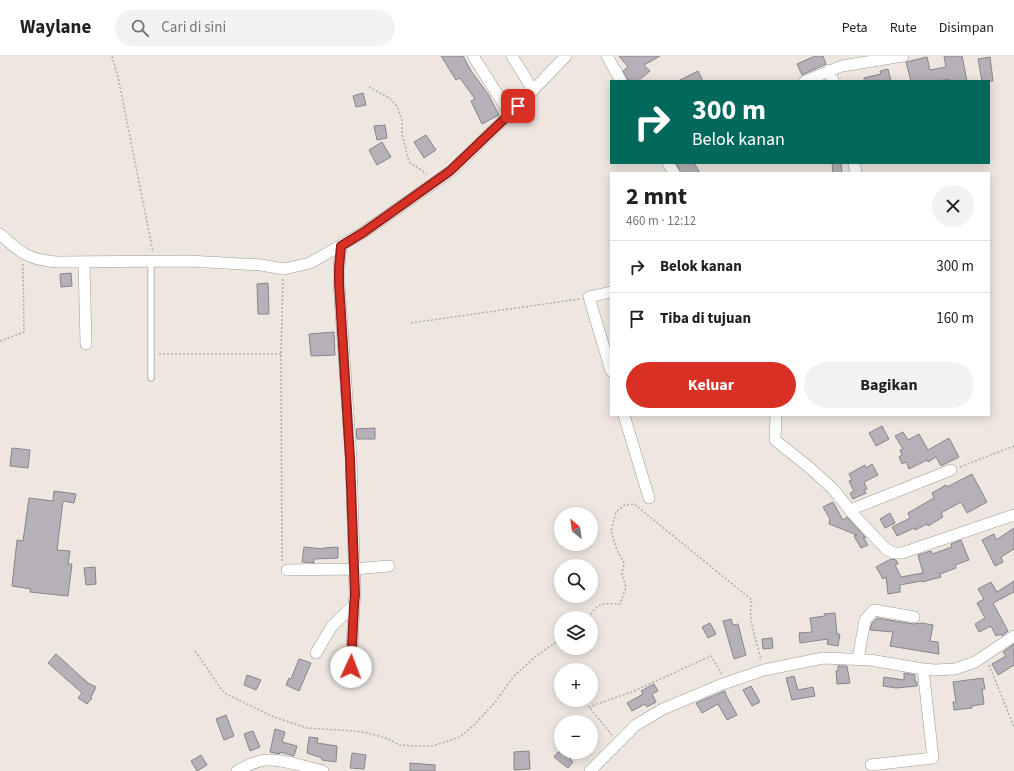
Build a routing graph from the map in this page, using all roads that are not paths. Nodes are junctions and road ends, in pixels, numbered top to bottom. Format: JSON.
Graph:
{"nodes":[{"id":1,"x":473,"y":56,"type":"edge"},
{"id":2,"x":512,"y":56,"type":"edge"},
{"id":3,"x":566,"y":56,"type":"edge"},
{"id":4,"x":607,"y":56,"type":"edge"},
{"id":5,"x":903,"y":56,"type":"edge"},
{"id":6,"x":831,"y":76,"type":"edge"},
{"id":7,"x":620,"y":80,"type":"edge"},
{"id":8,"x":810,"y":80,"type":"edge"},
{"id":9,"x":533,"y":90,"type":"junction"},
{"id":10,"x":510,"y":114,"type":"junction"},
{"id":11,"x":0,"y":234,"type":"edge"},
{"id":12,"x":341,"y":246,"type":"junction"},
{"id":13,"x":84,"y":262,"type":"junction"},
{"id":14,"x":153,"y":262,"type":"junction"},
{"id":15,"x":610,"y":292,"type":"edge"},
{"id":16,"x":86,"y":344,"type":"dead end"},
{"id":17,"x":610,"y":368,"type":"edge"},
{"id":18,"x":151,"y":378,"type":"dead end"},
{"id":19,"x":624,"y":416,"type":"edge"},
{"id":20,"x":776,"y":416,"type":"edge"},
{"id":21,"x":951,"y":470,"type":"road end"},
{"id":22,"x":649,"y":498,"type":"dead end"},
{"id":23,"x":853,"y":514,"type":"junction"},
{"id":24,"x":1014,"y":515,"type":"edge"},
{"id":25,"x":389,"y":566,"type":"dead end"},
{"id":26,"x":354,"y":569,"type":"junction"},
{"id":27,"x":287,"y":570,"type":"road end"},
{"id":28,"x":354,"y":605,"type":"junction"},
{"id":29,"x":914,"y":617,"type":"dead end"},
{"id":30,"x":1014,"y":636,"type":"edge"},
{"id":31,"x":316,"y":652,"type":"dead end"},
{"id":32,"x":858,"y":659,"type":"junction"},
{"id":33,"x":351,"y":667,"type":"dead end"},
{"id":34,"x":924,"y":669,"type":"junction"},
{"id":35,"x":871,"y":765,"type":"dead end"},
{"id":36,"x":237,"y":771,"type":"edge"},
{"id":37,"x":323,"y":771,"type":"edge"},
{"id":38,"x":590,"y":771,"type":"edge"}],
"edges":[{"from":1,"to":10,"type":"street"},
{"from":2,"to":9,"type":"street"},
{"from":3,"to":9,"type":"street"},
{"from":4,"to":7,"type":"street"},
{"from":5,"to":6,"type":"street"},
{"from":6,"to":8,"type":"street"},
{"from":9,"to":10,"type":"street"},
{"from":10,"to":12,"type":"street"},
{"from":11,"to":13,"type":"street"},
{"from":12,"to":14,"type":"street"},
{"from":12,"to":26,"type":"street"},
{"from":13,"to":14,"type":"street"},
{"from":13,"to":16,"type":"street"},
{"from":14,"to":18,"type":"lane"},
{"from":15,"to":17,"type":"street"},
{"from":19,"to":22,"type":"street"},
{"from":20,"to":23,"type":"street"},
{"from":21,"to":23,"type":"street"},
{"from":23,"to":24,"type":"street"},
{"from":25,"to":26,"type":"street"},
{"from":26,"to":27,"type":"street"},
{"from":26,"to":28,"type":"street"},
{"from":28,"to":31,"type":"street"},
{"from":28,"to":33,"type":"street"},
{"from":29,"to":32,"type":"street"},
{"from":30,"to":34,"type":"street"},
{"from":32,"to":34,"type":"street"},
{"from":32,"to":38,"type":"street"},
{"from":34,"to":35,"type":"street"},
{"from":36,"to":37,"type":"street"}]}
